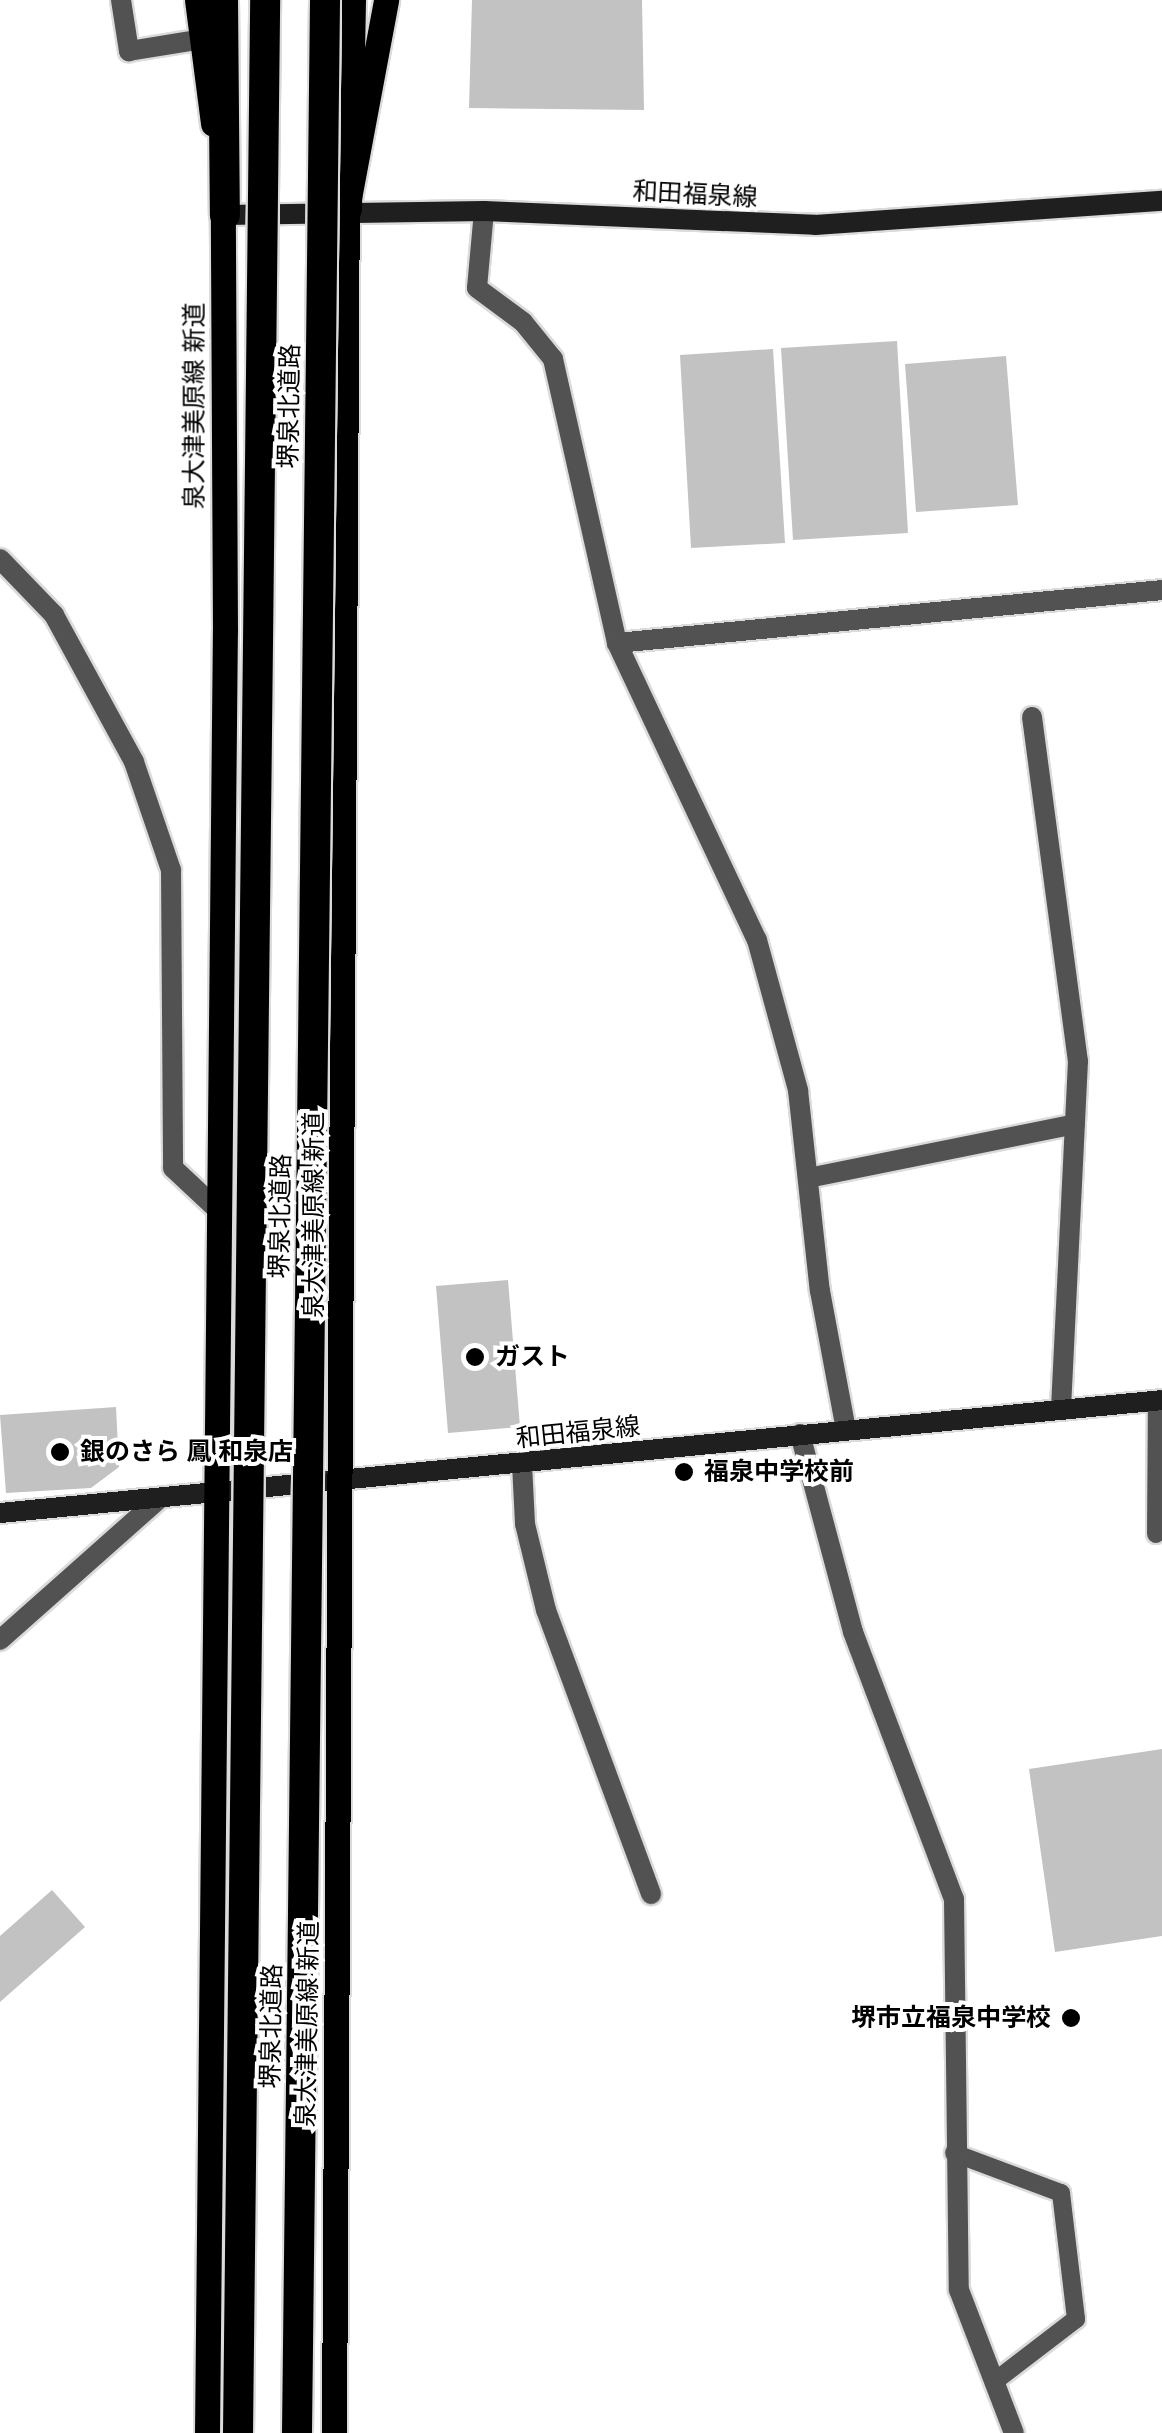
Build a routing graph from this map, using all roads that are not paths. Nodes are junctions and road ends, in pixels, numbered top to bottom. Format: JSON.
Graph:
{"nodes":[{"id":1,"x":121,"y":0,"type":"edge"},
{"id":2,"x":197,"y":0,"type":"edge"},
{"id":3,"x":223,"y":0,"type":"edge"},
{"id":4,"x":266,"y":0,"type":"edge"},
{"id":5,"x":325,"y":0,"type":"edge"},
{"id":6,"x":351,"y":0,"type":"edge"},
{"id":7,"x":386,"y":0,"type":"edge"},
{"id":8,"x":202,"y":39,"type":"junction"},
{"id":9,"x":1162,"y":200,"type":"edge"},
{"id":10,"x":347,"y":209,"type":"junction"},
{"id":11,"x":484,"y":211,"type":"junction"},
{"id":12,"x":225,"y":216,"type":"junction"},
{"id":13,"x":0,"y":559,"type":"edge"},
{"id":14,"x":1162,"y":590,"type":"edge"},
{"id":15,"x":617,"y":643,"type":"junction"},
{"id":16,"x":1032,"y":717,"type":"dead end"},
{"id":17,"x":1075,"y":1124,"type":"junction"},
{"id":18,"x":808,"y":1178,"type":"junction"},
{"id":19,"x":219,"y":1211,"type":"junction"},
{"id":20,"x":1159,"y":1400,"type":"edge"},
{"id":21,"x":1061,"y":1409,"type":"junction"},
{"id":22,"x":846,"y":1430,"type":"junction"},
{"id":23,"x":800,"y":1434,"type":"junction"},
{"id":24,"x":522,"y":1464,"type":"junction"},
{"id":25,"x":343,"y":1480,"type":"junction"},
{"id":26,"x":216,"y":1495,"type":"junction"},
{"id":27,"x":159,"y":1499,"type":"junction"},
{"id":28,"x":0,"y":1513,"type":"edge"},
{"id":29,"x":1156,"y":1534,"type":"dead end"},
{"id":30,"x":0,"y":1640,"type":"edge"},
{"id":31,"x":651,"y":1894,"type":"dead end"},
{"id":32,"x":954,"y":2153,"type":"junction"},
{"id":33,"x":994,"y":2382,"type":"junction"},
{"id":34,"x":207,"y":2433,"type":"edge"},
{"id":35,"x":238,"y":2433,"type":"edge"},
{"id":36,"x":297,"y":2433,"type":"edge"},
{"id":37,"x":334,"y":2433,"type":"edge"},
{"id":38,"x":1014,"y":2433,"type":"edge"}],
"edges":[{"from":1,"to":8,"type":"street"},
{"from":2,"to":8,"type":"main road","name":"泉大津美原線 新道"},
{"from":3,"to":12,"type":"highway"},
{"from":4,"to":35,"type":"highway","name":"堺泉北道路","bridge":true},
{"from":5,"to":36,"type":"highway","name":"堺泉北道路","bridge":true},
{"from":6,"to":10,"type":"highway"},
{"from":7,"to":10,"type":"main road","name":"泉大津美原線 新道"},
{"from":8,"to":12,"type":"main road","name":"泉大津美原線 新道"},
{"from":9,"to":11,"type":"main road","name":"和田福泉線"},
{"from":10,"to":11,"type":"main road","name":"和田福泉線"},
{"from":10,"to":12,"type":"main road","name":"和田福泉線"},
{"from":10,"to":25,"type":"main road","name":"泉大津美原線 新道"},
{"from":11,"to":15,"type":"street"},
{"from":12,"to":19,"type":"main road","name":"泉大津美原線 新道"},
{"from":13,"to":19,"type":"street"},
{"from":14,"to":15,"type":"street"},
{"from":15,"to":18,"type":"street"},
{"from":16,"to":17,"type":"street"},
{"from":17,"to":18,"type":"street"},
{"from":17,"to":21,"type":"street"},
{"from":18,"to":22,"type":"street"},
{"from":19,"to":26,"type":"main road","name":"泉大津美原線 新道"},
{"from":20,"to":21,"type":"main road","name":"和田福泉線"},
{"from":20,"to":29,"type":"lane"},
{"from":21,"to":22,"type":"main road","name":"和田福泉線"},
{"from":22,"to":23,"type":"main road","name":"和田福泉線"},
{"from":23,"to":24,"type":"main road","name":"和田福泉線"},
{"from":23,"to":32,"type":"street"},
{"from":24,"to":25,"type":"main road","name":"和田福泉線"},
{"from":24,"to":31,"type":"street"},
{"from":25,"to":26,"type":"main road","name":"和田福泉線"},
{"from":25,"to":37,"type":"main road","name":"泉大津美原線 新道"},
{"from":26,"to":27,"type":"main road","name":"和田福泉線"},
{"from":26,"to":34,"type":"main road","name":"泉大津美原線 新道"},
{"from":27,"to":28,"type":"main road","name":"和田福泉線"},
{"from":27,"to":30,"type":"street"},
{"from":32,"to":33,"type":"street"},
{"from":32,"to":33,"type":"lane"},
{"from":33,"to":38,"type":"street"}]}
